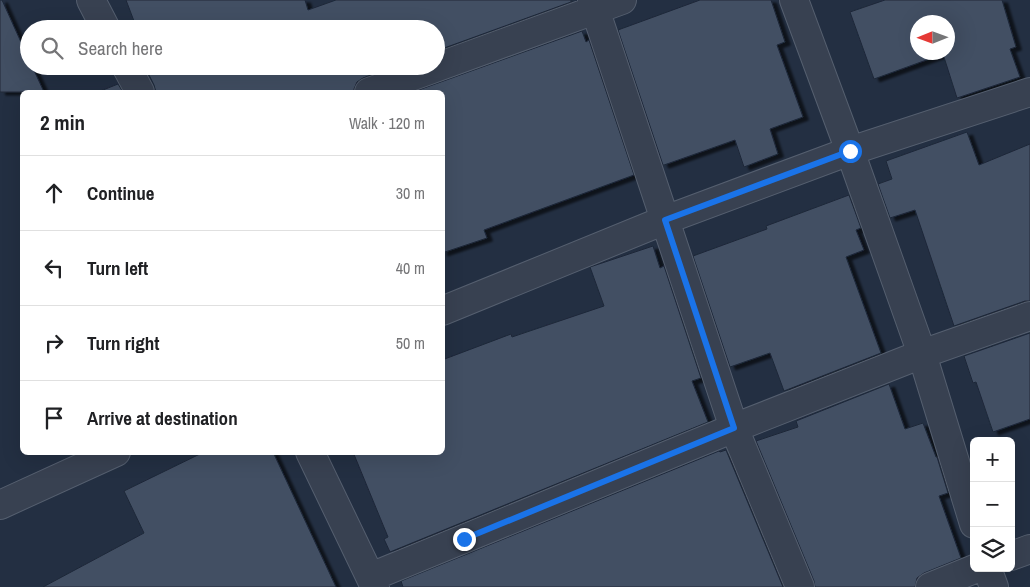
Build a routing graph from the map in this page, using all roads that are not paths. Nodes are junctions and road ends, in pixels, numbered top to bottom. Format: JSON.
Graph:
{"nodes":[{"id":1,"x":91,"y":0,"type":"edge"},
{"id":2,"x":622,"y":0,"type":"edge"},
{"id":3,"x":794,"y":0,"type":"edge"},
{"id":4,"x":594,"y":5,"type":"edge"},
{"id":5,"x":101,"y":20,"type":"edge"},
{"id":6,"x":445,"y":63,"type":"edge"},
{"id":7,"x":131,"y":75,"type":"edge"},
{"id":8,"x":413,"y":75,"type":"edge"},
{"id":9,"x":139,"y":90,"type":"edge"},
{"id":10,"x":374,"y":90,"type":"edge"},
{"id":11,"x":1030,"y":92,"type":"edge"},
{"id":12,"x":850,"y":151,"type":"junction"},
{"id":13,"x":665,"y":220,"type":"junction"},
{"id":14,"x":445,"y":310,"type":"edge"},
{"id":15,"x":1030,"y":316,"type":"edge"},
{"id":16,"x":922,"y":354,"type":"junction"},
{"id":17,"x":734,"y":428,"type":"junction"},
{"id":18,"x":109,"y":455,"type":"edge"},
{"id":19,"x":311,"y":455,"type":"edge"},
{"id":20,"x":0,"y":505,"type":"edge"},
{"id":21,"x":970,"y":511,"type":"edge"},
{"id":22,"x":1030,"y":549,"type":"edge"},
{"id":23,"x":1015,"y":555,"type":"edge"},
{"id":24,"x":970,"y":571,"type":"edge"},
{"id":25,"x":988,"y":572,"type":"edge"},
{"id":26,"x":373,"y":582,"type":"edge"},
{"id":27,"x":800,"y":587,"type":"edge"},
{"id":28,"x":930,"y":587,"type":"edge"},
{"id":29,"x":994,"y":587,"type":"edge"}],
"edges":[{"from":1,"to":5,"type":"street"},
{"from":2,"to":4,"type":"street"},
{"from":3,"to":12,"type":"street"},
{"from":4,"to":6,"type":"street"},
{"from":4,"to":13,"type":"street"},
{"from":7,"to":9,"type":"street"},
{"from":8,"to":10,"type":"street"},
{"from":11,"to":12,"type":"street"},
{"from":12,"to":13,"type":"street"},
{"from":12,"to":16,"type":"street"},
{"from":13,"to":14,"type":"street"},
{"from":13,"to":17,"type":"street"},
{"from":15,"to":16,"type":"street"},
{"from":16,"to":17,"type":"street"},
{"from":16,"to":21,"type":"street"},
{"from":17,"to":26,"type":"street"},
{"from":17,"to":27,"type":"street"},
{"from":18,"to":20,"type":"street"},
{"from":19,"to":26,"type":"street"},
{"from":22,"to":23,"type":"street"},
{"from":24,"to":28,"type":"street"},
{"from":25,"to":29,"type":"street"}]}
